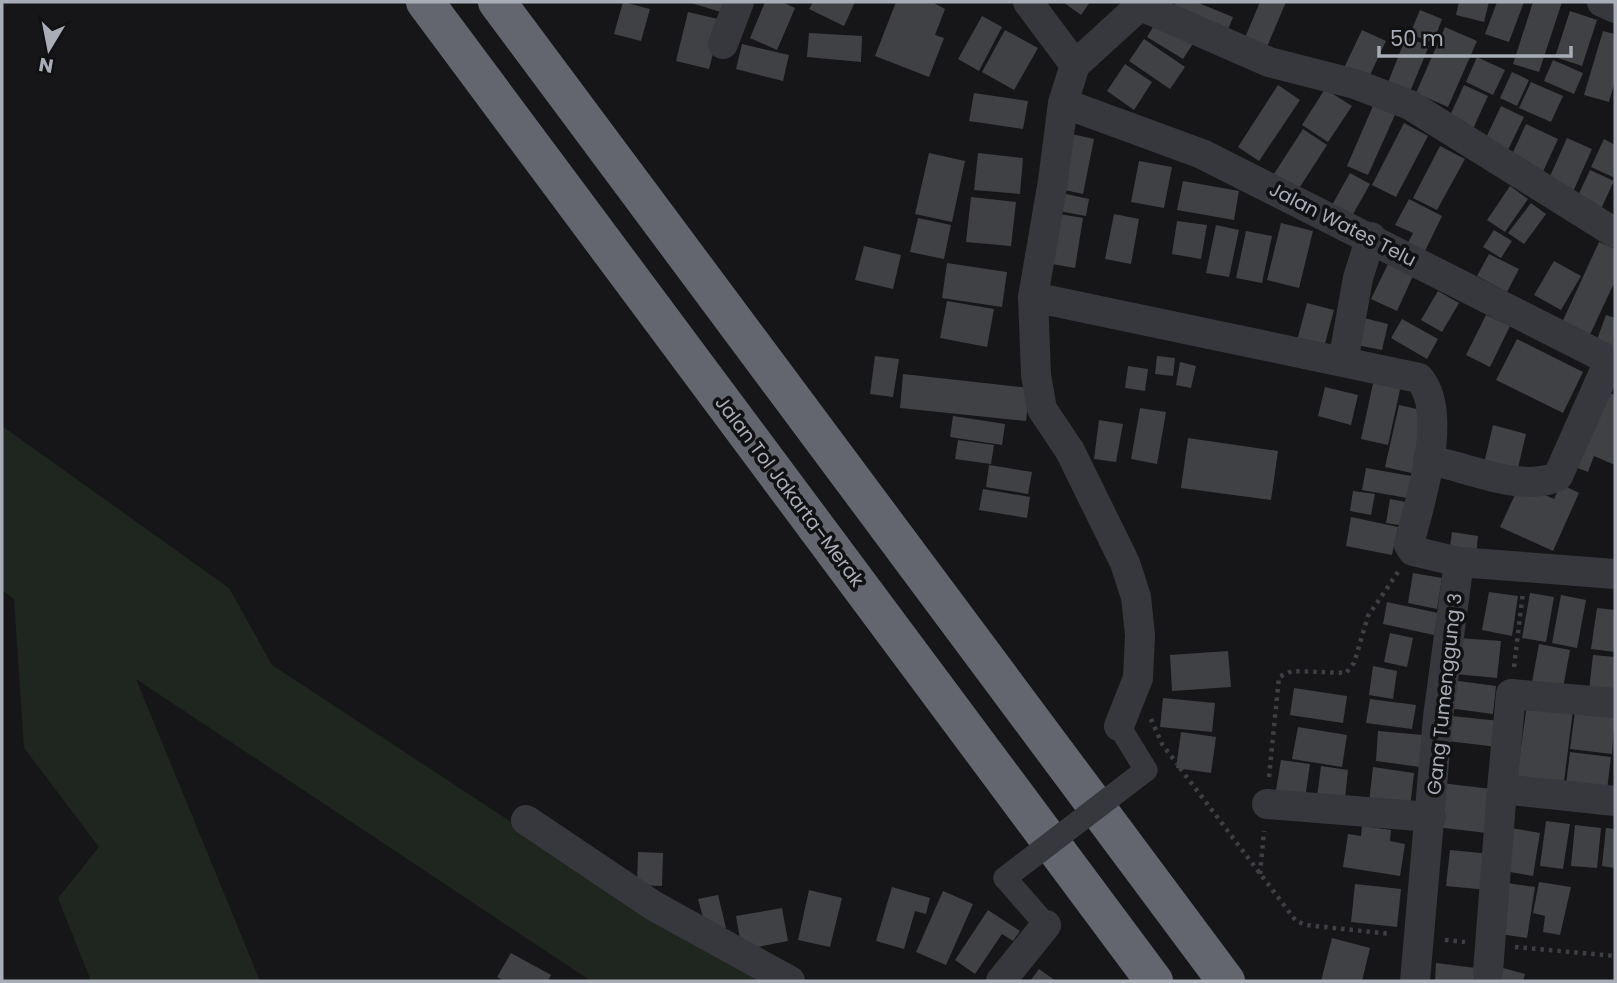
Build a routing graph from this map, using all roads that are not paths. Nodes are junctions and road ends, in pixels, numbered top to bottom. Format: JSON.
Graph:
{"nodes":[{"id":1,"x":425,"y":2,"type":"edge"},
{"id":2,"x":498,"y":2,"type":"edge"},
{"id":3,"x":739,"y":2,"type":"edge"},
{"id":4,"x":1028,"y":2,"type":"edge"},
{"id":5,"x":1602,"y":2,"type":"edge"},
{"id":6,"x":1143,"y":4,"type":"edge"},
{"id":7,"x":1615,"y":8,"type":"edge"},
{"id":8,"x":723,"y":44,"type":"dead end"},
{"id":9,"x":1075,"y":65,"type":"junction"},
{"id":10,"x":1063,"y":103,"type":"junction"},
{"id":11,"x":1615,"y":233,"type":"edge"},
{"id":12,"x":1371,"y":237,"type":"junction"},
{"id":13,"x":1033,"y":297,"type":"junction"},
{"id":14,"x":1343,"y":362,"type":"junction"},
{"id":15,"x":1612,"y":362,"type":"edge"},
{"id":16,"x":1428,"y":460,"type":"junction"},
{"id":17,"x":1459,"y":562,"type":"junction"},
{"id":18,"x":1615,"y":574,"type":"edge"},
{"id":19,"x":1615,"y":703,"type":"edge"},
{"id":20,"x":1119,"y":726,"type":"joint"},
{"id":21,"x":1502,"y":789,"type":"junction"},
{"id":22,"x":1615,"y":801,"type":"edge"},
{"id":23,"x":1267,"y":804,"type":"road end"},
{"id":24,"x":1431,"y":817,"type":"junction"},
{"id":25,"x":526,"y":820,"type":"dead end"},
{"id":26,"x":1046,"y":925,"type":"joint"},
{"id":27,"x":1488,"y":958,"type":"road end"},
{"id":28,"x":790,"y":981,"type":"edge"},
{"id":29,"x":1001,"y":981,"type":"edge"},
{"id":30,"x":1154,"y":981,"type":"edge"},
{"id":31,"x":1226,"y":981,"type":"edge"},
{"id":32,"x":1415,"y":981,"type":"edge"}],
"edges":[{"from":1,"to":30,"type":"highway","name":"Jalan Tol Jakarta–Merak"},
{"from":2,"to":31,"type":"highway"},
{"from":3,"to":8,"type":"street"},
{"from":4,"to":9,"type":"street"},
{"from":5,"to":7,"type":"street"},
{"from":6,"to":9,"type":"street"},
{"from":6,"to":11,"type":"street"},
{"from":9,"to":10,"type":"street"},
{"from":10,"to":12,"type":"street","name":"Jalan Wates Telu"},
{"from":10,"to":13,"type":"street"},
{"from":12,"to":14,"type":"street"},
{"from":12,"to":15,"type":"street","name":"Jalan Wates Telu"},
{"from":13,"to":14,"type":"street"},
{"from":13,"to":20,"type":"street"},
{"from":14,"to":16,"type":"street"},
{"from":15,"to":16,"type":"street"},
{"from":16,"to":17,"type":"street"},
{"from":17,"to":18,"type":"street"},
{"from":17,"to":24,"type":"street","name":"Gang Tumenggung 3"},
{"from":19,"to":21,"type":"street"},
{"from":20,"to":26,"type":"street","bridge":true},
{"from":21,"to":22,"type":"street"},
{"from":21,"to":27,"type":"street"},
{"from":23,"to":24,"type":"street"},
{"from":24,"to":32,"type":"street","name":"Gang Tumenggung 3"},
{"from":25,"to":28,"type":"street"},
{"from":26,"to":29,"type":"street"}]}
